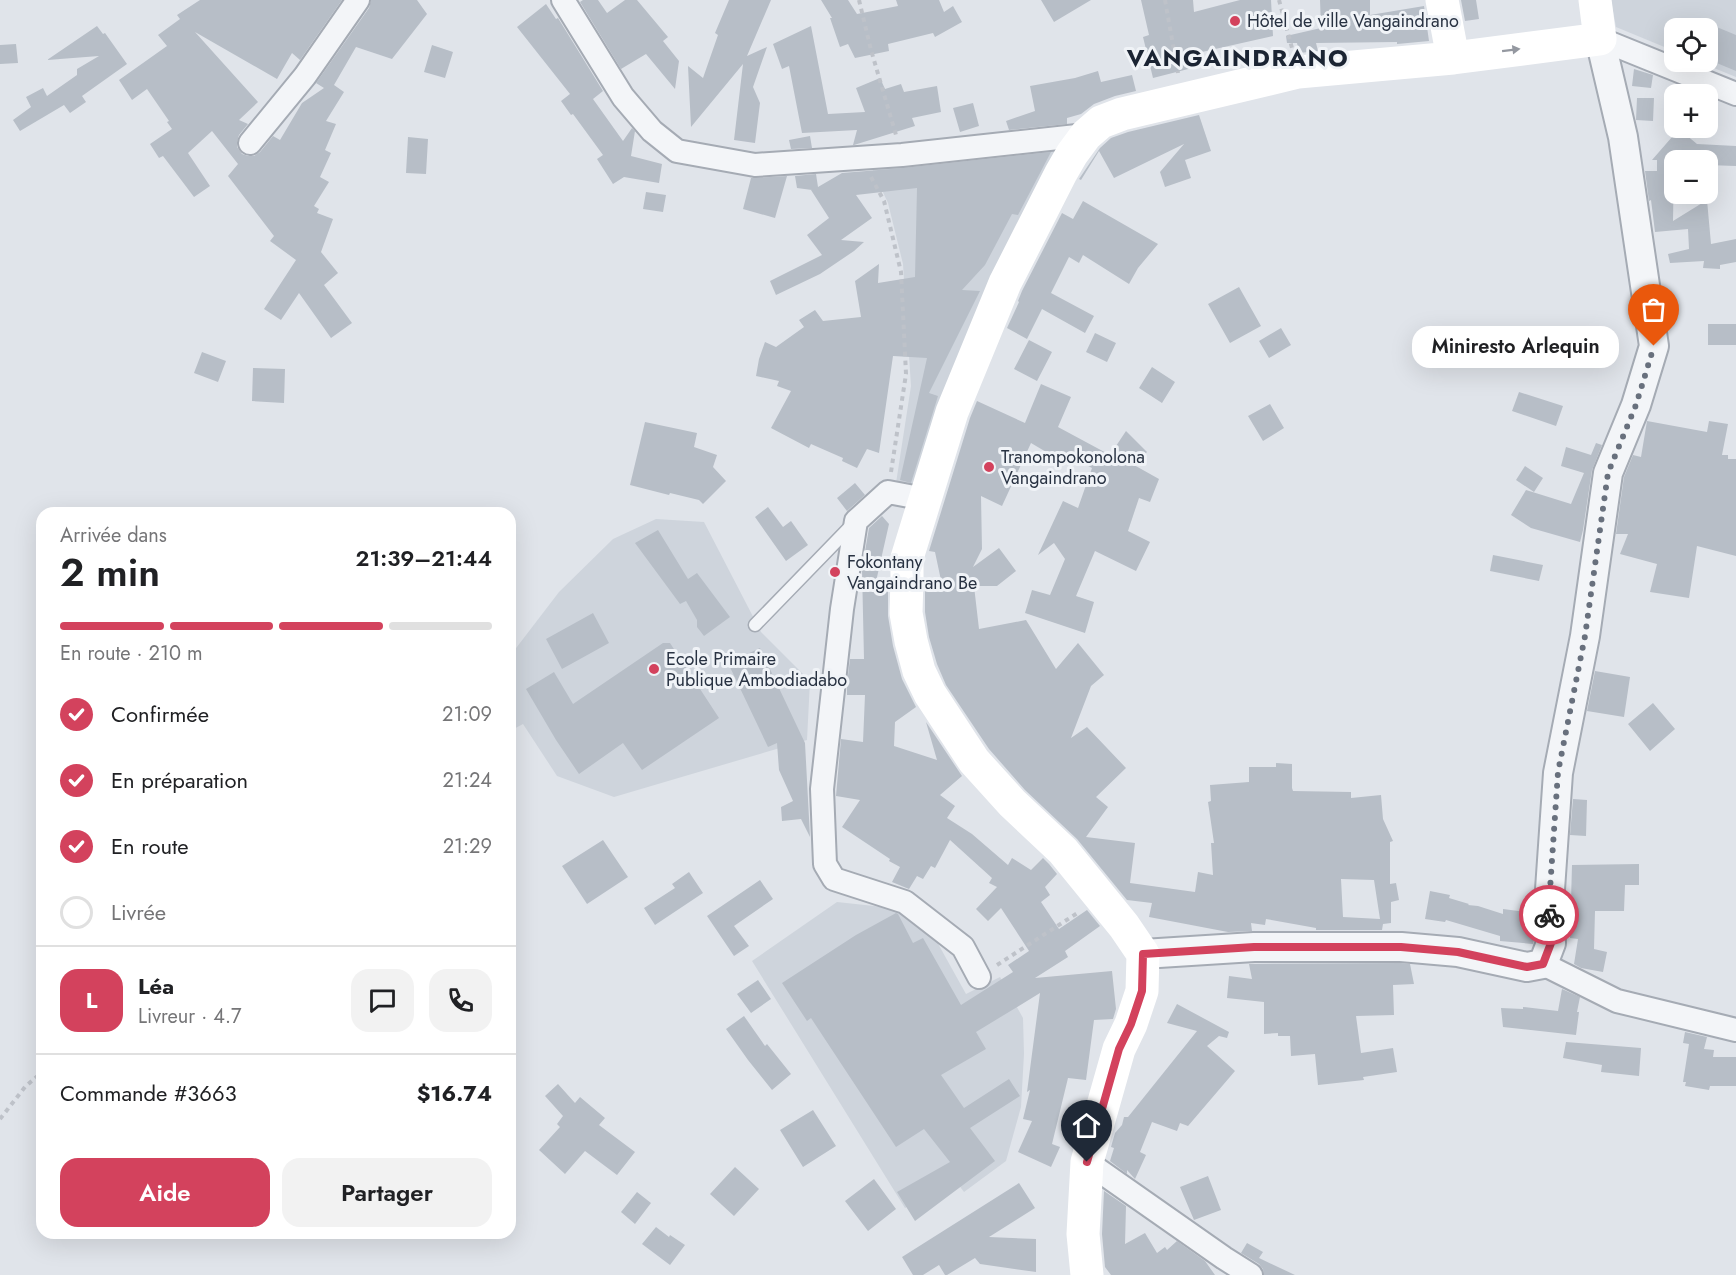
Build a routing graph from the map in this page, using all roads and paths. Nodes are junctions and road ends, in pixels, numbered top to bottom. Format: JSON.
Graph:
{"nodes":[{"id":1,"x":358,"y":0,"type":"edge"},
{"id":2,"x":563,"y":0,"type":"edge"},
{"id":3,"x":859,"y":0,"type":"edge"},
{"id":4,"x":1165,"y":0,"type":"edge"},
{"id":5,"x":1279,"y":0,"type":"edge"},
{"id":6,"x":1442,"y":0,"type":"edge"},
{"id":7,"x":1595,"y":0,"type":"edge"},
{"id":8,"x":1600,"y":39,"type":"junction"},
{"id":9,"x":1453,"y":58,"type":"junction"},
{"id":10,"x":1298,"y":72,"type":"junction"},
{"id":11,"x":1736,"y":94,"type":"edge"},
{"id":12,"x":1183,"y":99,"type":"junction"},
{"id":13,"x":1086,"y":135,"type":"junction"},
{"id":14,"x":250,"y":143,"type":"dead end"},
{"id":15,"x":902,"y":155,"type":"junction"},
{"id":16,"x":861,"y":158,"type":"junction"},
{"id":17,"x":888,"y":492,"type":"junction"},
{"id":18,"x":925,"y":499,"type":"junction"},
{"id":19,"x":856,"y":521,"type":"junction"},
{"id":20,"x":755,"y":625,"type":"dead end"},
{"id":21,"x":1101,"y":898,"type":"junction"},
{"id":22,"x":1143,"y":954,"type":"junction"},
{"id":23,"x":1543,"y":964,"type":"junction"},
{"id":24,"x":979,"y":977,"type":"joint"},
{"id":25,"x":1736,"y":1030,"type":"edge"},
{"id":26,"x":36,"y":1077,"type":"edge"},
{"id":27,"x":0,"y":1119,"type":"edge"},
{"id":28,"x":1087,"y":1162,"type":"junction"},
{"id":29,"x":1087,"y":1275,"type":"edge"},
{"id":30,"x":1251,"y":1275,"type":"edge"}],
"edges":[{"from":1,"to":14,"type":"street"},
{"from":2,"to":16,"type":"street"},
{"from":3,"to":15,"type":"path"},
{"from":4,"to":12,"type":"path"},
{"from":5,"to":10,"type":"path"},
{"from":6,"to":9,"type":"main road"},
{"from":7,"to":8,"type":"main road"},
{"from":9,"to":8,"type":"main road","one_way":true},
{"from":8,"to":11,"type":"street"},
{"from":8,"to":23,"type":"street"},
{"from":9,"to":10,"type":"main road"},
{"from":10,"to":12,"type":"main road"},
{"from":12,"to":13,"type":"main road"},
{"from":13,"to":15,"type":"street"},
{"from":13,"to":18,"type":"main road"},
{"from":15,"to":16,"type":"street"},
{"from":16,"to":17,"type":"path"},
{"from":17,"to":18,"type":"street"},
{"from":17,"to":19,"type":"street"},
{"from":18,"to":21,"type":"main road"},
{"from":19,"to":20,"type":"lane"},
{"from":19,"to":24,"type":"street"},
{"from":21,"to":22,"type":"main road"},
{"from":21,"to":24,"type":"path"},
{"from":22,"to":23,"type":"street"},
{"from":22,"to":28,"type":"main road"},
{"from":23,"to":25,"type":"street"},
{"from":26,"to":27,"type":"path"},
{"from":28,"to":29,"type":"main road"},
{"from":28,"to":30,"type":"street"}]}
